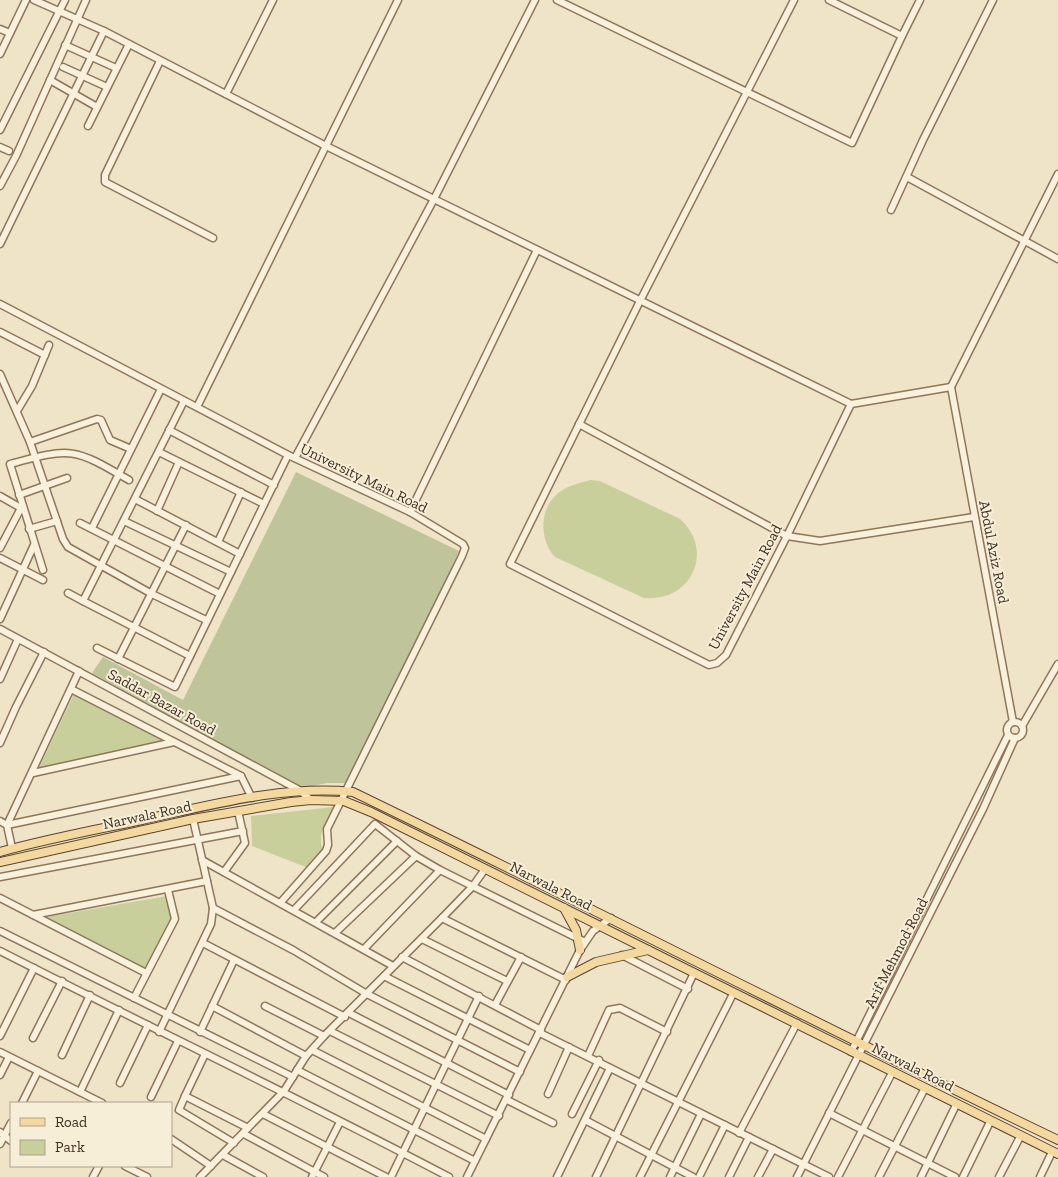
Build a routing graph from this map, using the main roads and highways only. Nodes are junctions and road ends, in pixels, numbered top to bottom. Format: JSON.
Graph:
{"nodes":[{"id":1,"x":0,"y":852,"type":"edge"},
{"id":2,"x":0,"y":862,"type":"edge"},
{"id":3,"x":564,"y":908,"type":"junction"},
{"id":4,"x":580,"y":950,"type":"road end"},
{"id":5,"x":648,"y":950,"type":"junction"},
{"id":6,"x":567,"y":978,"type":"road end"},
{"id":7,"x":1058,"y":1140,"type":"edge"},
{"id":8,"x":1055,"y":1153,"type":"edge"}],
"edges":[{"from":1,"to":7,"type":"main road","name":"Narwala Road"},
{"from":2,"to":3,"type":"main road","name":"Narwala Road"},
{"from":3,"to":4,"type":"main road"},
{"from":3,"to":5,"type":"main road","name":"Narwala Road"},
{"from":5,"to":6,"type":"main road"},
{"from":5,"to":8,"type":"main road","name":"Narwala Road"}]}
